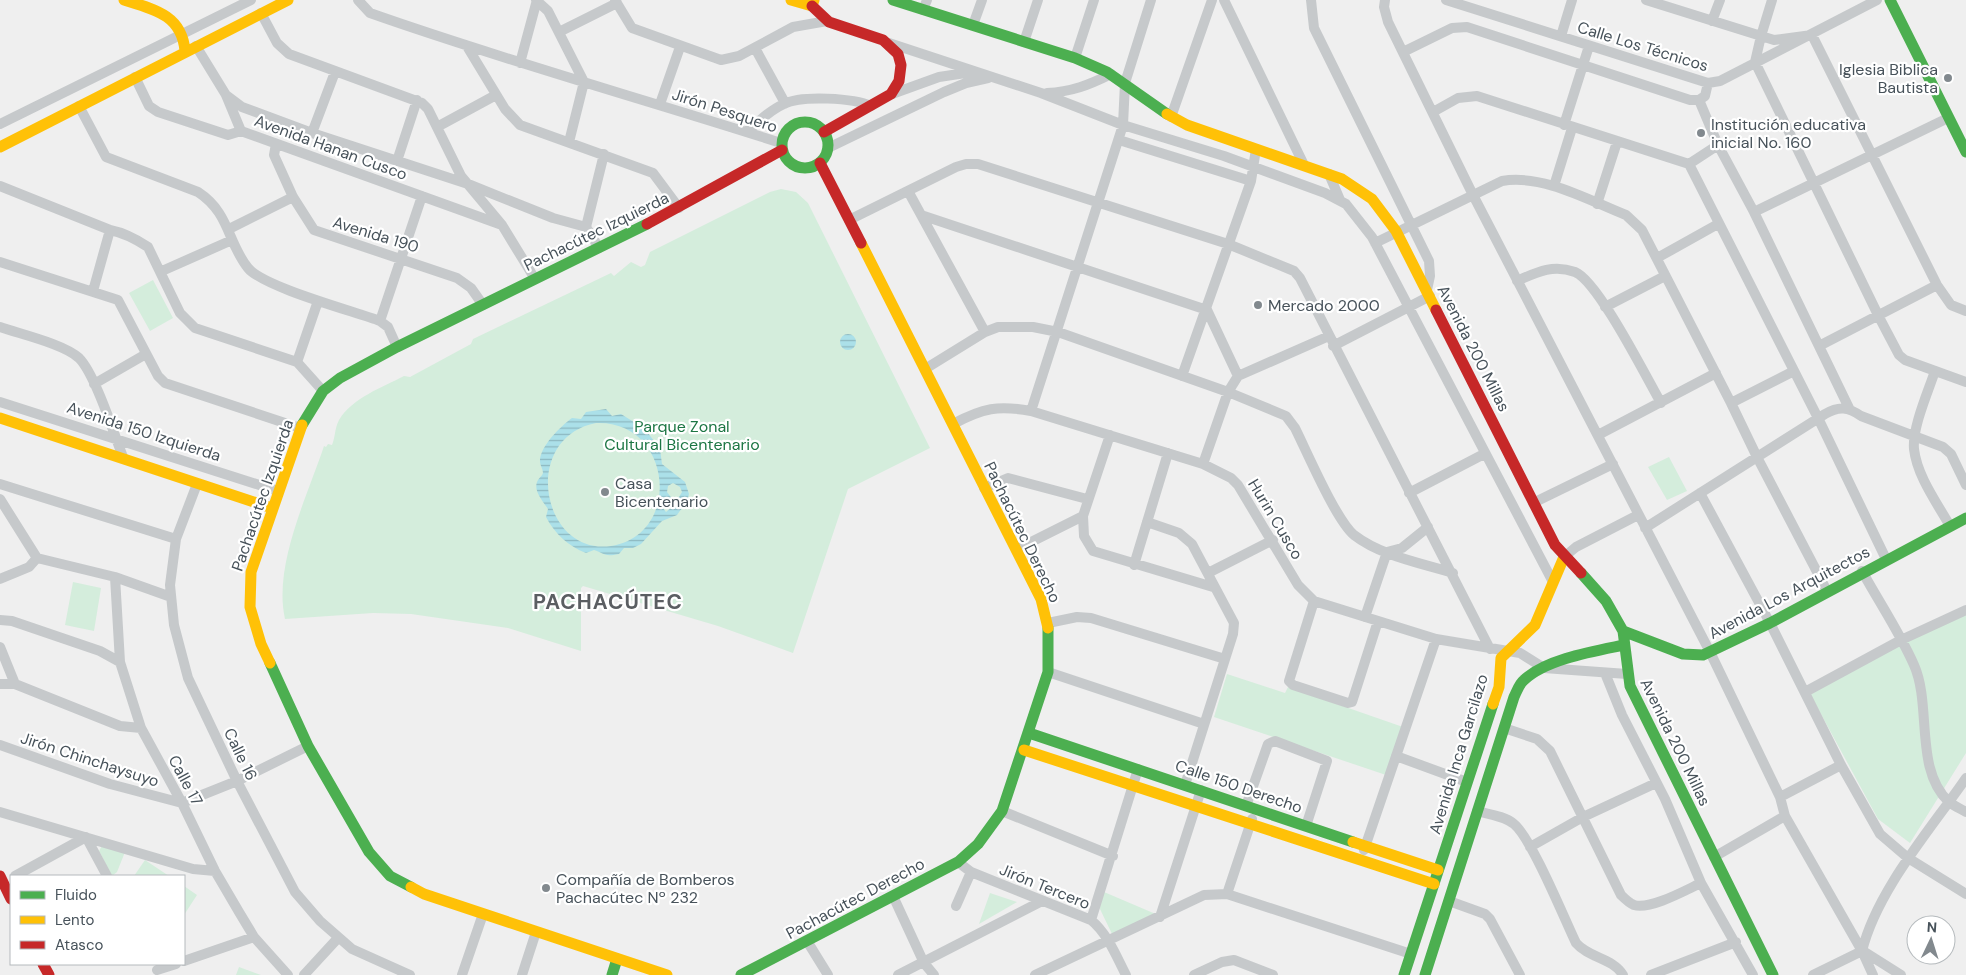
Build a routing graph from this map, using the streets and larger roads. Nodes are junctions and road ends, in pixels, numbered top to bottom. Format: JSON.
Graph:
{"nodes":[{"id":1,"x":124,"y":0,"type":"edge"},
{"id":2,"x":251,"y":0,"type":"edge"},
{"id":3,"x":288,"y":0,"type":"edge"},
{"id":4,"x":358,"y":0,"type":"edge"},
{"id":5,"x":536,"y":0,"type":"edge"},
{"id":6,"x":791,"y":0,"type":"edge"},
{"id":7,"x":893,"y":0,"type":"edge"},
{"id":8,"x":982,"y":0,"type":"edge"},
{"id":9,"x":1038,"y":0,"type":"edge"},
{"id":10,"x":1094,"y":0,"type":"edge"},
{"id":11,"x":1151,"y":0,"type":"edge"},
{"id":12,"x":1212,"y":0,"type":"edge"},
{"id":13,"x":1224,"y":0,"type":"edge"},
{"id":14,"x":1311,"y":0,"type":"edge"},
{"id":15,"x":1385,"y":0,"type":"edge"},
{"id":16,"x":1446,"y":0,"type":"edge"},
{"id":17,"x":1572,"y":0,"type":"edge"},
{"id":18,"x":1646,"y":0,"type":"edge"},
{"id":19,"x":1720,"y":0,"type":"edge"},
{"id":20,"x":1772,"y":0,"type":"edge"},
{"id":21,"x":1877,"y":0,"type":"edge"},
{"id":22,"x":1890,"y":0,"type":"edge"},
{"id":23,"x":139,"y":2,"type":"edge"},
{"id":24,"x":616,"y":2,"type":"edge"},
{"id":25,"x":1662,"y":2,"type":"edge"},
{"id":26,"x":243,"y":3,"type":"edge"},
{"id":27,"x":813,"y":3,"type":"edge"},
{"id":28,"x":925,"y":5,"type":"edge"},
{"id":29,"x":261,"y":13,"type":"junction"},
{"id":30,"x":827,"y":21,"type":"junction"},
{"id":31,"x":1712,"y":21,"type":"junction"},
{"id":32,"x":973,"y":25,"type":"junction"},
{"id":33,"x":559,"y":32,"type":"junction"},
{"id":34,"x":184,"y":33,"type":"junction"},
{"id":35,"x":1812,"y":34,"type":"junction"},
{"id":36,"x":1560,"y":36,"type":"junction"},
{"id":37,"x":1761,"y":36,"type":"junction"},
{"id":38,"x":888,"y":42,"type":"junction"},
{"id":39,"x":1024,"y":42,"type":"junction"},
{"id":40,"x":196,"y":46,"type":"junction"},
{"id":41,"x":1589,"y":46,"type":"junction"},
{"id":42,"x":680,"y":47,"type":"junction"},
{"id":43,"x":468,"y":48,"type":"junction"},
{"id":44,"x":755,"y":48,"type":"junction"},
{"id":45,"x":185,"y":51,"type":"junction"},
{"id":46,"x":1402,"y":52,"type":"junction"},
{"id":47,"x":1075,"y":58,"type":"junction"},
{"id":48,"x":1755,"y":62,"type":"junction"},
{"id":49,"x":520,"y":63,"type":"junction"},
{"id":50,"x":1583,"y":65,"type":"junction"},
{"id":51,"x":335,"y":72,"type":"junction"},
{"id":52,"x":976,"y":72,"type":"junction"},
{"id":53,"x":1111,"y":74,"type":"junction"},
{"id":54,"x":135,"y":77,"type":"junction"},
{"id":55,"x":994,"y":78,"type":"junction"},
{"id":56,"x":584,"y":82,"type":"junction"},
{"id":57,"x":1125,"y":83,"type":"junction"},
{"id":58,"x":1708,"y":83,"type":"junction"},
{"id":59,"x":1040,"y":93,"type":"junction"},
{"id":60,"x":891,"y":94,"type":"junction"},
{"id":61,"x":226,"y":95,"type":"junction"},
{"id":62,"x":496,"y":95,"type":"junction"},
{"id":63,"x":417,"y":100,"type":"junction"},
{"id":64,"x":1699,"y":100,"type":"junction"},
{"id":65,"x":785,"y":102,"type":"junction"},
{"id":66,"x":660,"y":104,"type":"junction"},
{"id":67,"x":79,"y":106,"type":"junction"},
{"id":68,"x":871,"y":106,"type":"junction"},
{"id":69,"x":1433,"y":112,"type":"junction"},
{"id":70,"x":1171,"y":117,"type":"junction"},
{"id":71,"x":1948,"y":118,"type":"junction"},
{"id":72,"x":0,"y":124,"type":"edge"},
{"id":73,"x":1124,"y":125,"type":"junction"},
{"id":74,"x":1568,"y":126,"type":"junction"},
{"id":75,"x":437,"y":127,"type":"junction"},
{"id":76,"x":241,"y":130,"type":"junction"},
{"id":77,"x":747,"y":132,"type":"junction"},
{"id":78,"x":824,"y":132,"type":"junction"},
{"id":79,"x":312,"y":133,"type":"junction"},
{"id":80,"x":1119,"y":140,"type":"junction"},
{"id":81,"x":569,"y":142,"type":"junction"},
{"id":82,"x":1618,"y":142,"type":"junction"},
{"id":83,"x":276,"y":144,"type":"junction"},
{"id":84,"x":1718,"y":145,"type":"junction"},
{"id":85,"x":0,"y":147,"type":"edge"},
{"id":86,"x":782,"y":147,"type":"junction"},
{"id":87,"x":1965,"y":147,"type":"edge"},
{"id":88,"x":828,"y":148,"type":"junction"},
{"id":89,"x":1256,"y":149,"type":"junction"},
{"id":90,"x":604,"y":154,"type":"junction"},
{"id":91,"x":1873,"y":154,"type":"junction"},
{"id":92,"x":397,"y":161,"type":"junction"},
{"id":93,"x":820,"y":163,"type":"junction"},
{"id":94,"x":1689,"y":164,"type":"junction"},
{"id":95,"x":1304,"y":165,"type":"junction"},
{"id":96,"x":1254,"y":167,"type":"junction"},
{"id":97,"x":1329,"y":174,"type":"junction"},
{"id":98,"x":1251,"y":181,"type":"junction"},
{"id":99,"x":468,"y":184,"type":"junction"},
{"id":100,"x":1815,"y":184,"type":"junction"},
{"id":101,"x":0,"y":186,"type":"edge"},
{"id":102,"x":1554,"y":186,"type":"junction"},
{"id":103,"x":908,"y":191,"type":"junction"},
{"id":104,"x":1473,"y":195,"type":"junction"},
{"id":105,"x":422,"y":196,"type":"junction"},
{"id":106,"x":293,"y":197,"type":"junction"},
{"id":107,"x":1340,"y":200,"type":"junction"},
{"id":108,"x":1099,"y":202,"type":"junction"},
{"id":109,"x":1597,"y":204,"type":"junction"},
{"id":110,"x":679,"y":208,"type":"junction"},
{"id":111,"x":1754,"y":212,"type":"junction"},
{"id":112,"x":921,"y":215,"type":"junction"},
{"id":113,"x":848,"y":220,"type":"junction"},
{"id":114,"x":1718,"y":224,"type":"junction"},
{"id":115,"x":502,"y":225,"type":"junction"},
{"id":116,"x":1410,"y":225,"type":"junction"},
{"id":117,"x":586,"y":227,"type":"junction"},
{"id":118,"x":230,"y":229,"type":"junction"},
{"id":119,"x":110,"y":230,"type":"junction"},
{"id":120,"x":1396,"y":231,"type":"junction"},
{"id":121,"x":232,"y":240,"type":"junction"},
{"id":122,"x":1375,"y":243,"type":"junction"},
{"id":123,"x":1228,"y":244,"type":"junction"},
{"id":124,"x":599,"y":248,"type":"junction"},
{"id":125,"x":403,"y":258,"type":"junction"},
{"id":126,"x":1657,"y":258,"type":"junction"},
{"id":127,"x":0,"y":262,"type":"edge"},
{"id":128,"x":1076,"y":268,"type":"junction"},
{"id":129,"x":162,"y":271,"type":"junction"},
{"id":130,"x":1665,"y":276,"type":"junction"},
{"id":131,"x":535,"y":279,"type":"junction"},
{"id":132,"x":1518,"y":282,"type":"junction"},
{"id":133,"x":1937,"y":285,"type":"junction"},
{"id":134,"x":93,"y":291,"type":"junction"},
{"id":135,"x":1428,"y":293,"type":"junction"},
{"id":136,"x":318,"y":302,"type":"junction"},
{"id":137,"x":482,"y":305,"type":"junction"},
{"id":138,"x":1605,"y":306,"type":"junction"},
{"id":139,"x":1409,"y":307,"type":"junction"},
{"id":140,"x":1207,"y":310,"type":"junction"},
{"id":141,"x":1966,"y":312,"type":"edge"},
{"id":142,"x":1879,"y":317,"type":"junction"},
{"id":143,"x":380,"y":321,"type":"junction"},
{"id":144,"x":0,"y":327,"type":"edge"},
{"id":145,"x":985,"y":332,"type":"junction"},
{"id":146,"x":1058,"y":332,"type":"junction"},
{"id":147,"x":1328,"y":336,"type":"junction"},
{"id":148,"x":1333,"y":346,"type":"junction"},
{"id":149,"x":1820,"y":346,"type":"junction"},
{"id":150,"x":397,"y":347,"type":"junction"},
{"id":151,"x":146,"y":354,"type":"junction"},
{"id":152,"x":297,"y":362,"type":"junction"},
{"id":153,"x":925,"y":369,"type":"junction"},
{"id":154,"x":1794,"y":371,"type":"junction"},
{"id":155,"x":1935,"y":371,"type":"junction"},
{"id":156,"x":1716,"y":373,"type":"junction"},
{"id":157,"x":1182,"y":376,"type":"junction"},
{"id":158,"x":1238,"y":376,"type":"junction"},
{"id":159,"x":1966,"y":382,"type":"edge"},
{"id":160,"x":94,"y":384,"type":"junction"},
{"id":161,"x":323,"y":391,"type":"junction"},
{"id":162,"x":1228,"y":392,"type":"junction"},
{"id":163,"x":0,"y":402,"type":"edge"},
{"id":164,"x":1661,"y":403,"type":"junction"},
{"id":165,"x":1732,"y":403,"type":"junction"},
{"id":166,"x":1849,"y":408,"type":"junction"},
{"id":167,"x":1031,"y":412,"type":"junction"},
{"id":168,"x":0,"y":418,"type":"edge"},
{"id":169,"x":1819,"y":420,"type":"junction"},
{"id":170,"x":953,"y":424,"type":"junction"},
{"id":171,"x":300,"y":428,"type":"junction"},
{"id":172,"x":1110,"y":435,"type":"junction"},
{"id":173,"x":1598,"y":435,"type":"junction"},
{"id":174,"x":1915,"y":436,"type":"junction"},
{"id":175,"x":116,"y":438,"type":"junction"},
{"id":176,"x":1168,"y":454,"type":"junction"},
{"id":177,"x":1484,"y":454,"type":"junction"},
{"id":178,"x":123,"y":457,"type":"junction"},
{"id":179,"x":1756,"y":457,"type":"junction"},
{"id":180,"x":1203,"y":464,"type":"junction"},
{"id":181,"x":1613,"y":464,"type":"junction"},
{"id":182,"x":0,"y":484,"type":"edge"},
{"id":183,"x":197,"y":484,"type":"junction"},
{"id":184,"x":1966,"y":485,"type":"edge"},
{"id":185,"x":984,"y":488,"type":"junction"},
{"id":186,"x":278,"y":491,"type":"junction"},
{"id":187,"x":1410,"y":493,"type":"junction"},
{"id":188,"x":1700,"y":493,"type":"junction"},
{"id":189,"x":0,"y":499,"type":"edge"},
{"id":190,"x":1087,"y":499,"type":"junction"},
{"id":191,"x":1533,"y":503,"type":"junction"},
{"id":192,"x":272,"y":508,"type":"junction"},
{"id":193,"x":1638,"y":515,"type":"junction"},
{"id":194,"x":1083,"y":516,"type":"junction"},
{"id":195,"x":1966,"y":518,"type":"edge"},
{"id":196,"x":1147,"y":522,"type":"junction"},
{"id":197,"x":1950,"y":526,"type":"junction"},
{"id":198,"x":1428,"y":527,"type":"junction"},
{"id":199,"x":1645,"y":528,"type":"junction"},
{"id":200,"x":176,"y":539,"type":"junction"},
{"id":201,"x":1273,"y":540,"type":"junction"},
{"id":202,"x":1018,"y":550,"type":"junction"},
{"id":203,"x":1387,"y":552,"type":"junction"},
{"id":204,"x":1564,"y":557,"type":"junction"},
{"id":205,"x":37,"y":558,"type":"junction"},
{"id":206,"x":1886,"y":559,"type":"junction"},
{"id":207,"x":1134,"y":565,"type":"junction"},
{"id":208,"x":1862,"y":571,"type":"junction"},
{"id":209,"x":1208,"y":573,"type":"junction"},
{"id":210,"x":1453,"y":573,"type":"junction"},
{"id":211,"x":114,"y":577,"type":"junction"},
{"id":212,"x":0,"y":579,"type":"edge"},
{"id":213,"x":1553,"y":582,"type":"junction"},
{"id":214,"x":1214,"y":587,"type":"junction"},
{"id":215,"x":1827,"y":591,"type":"junction"},
{"id":216,"x":170,"y":597,"type":"junction"},
{"id":217,"x":1314,"y":601,"type":"junction"},
{"id":218,"x":1966,"y":610,"type":"edge"},
{"id":219,"x":1365,"y":617,"type":"junction"},
{"id":220,"x":0,"y":620,"type":"edge"},
{"id":221,"x":1378,"y":621,"type":"junction"},
{"id":222,"x":1048,"y":622,"type":"junction"},
{"id":223,"x":1770,"y":623,"type":"junction"},
{"id":224,"x":1624,"y":631,"type":"junction"},
{"id":225,"x":1436,"y":639,"type":"junction"},
{"id":226,"x":1901,"y":640,"type":"junction"},
{"id":227,"x":1624,"y":645,"type":"junction"},
{"id":228,"x":0,"y":647,"type":"edge"},
{"id":229,"x":1490,"y":649,"type":"junction"},
{"id":230,"x":1508,"y":650,"type":"junction"},
{"id":231,"x":1710,"y":652,"type":"junction"},
{"id":232,"x":1225,"y":659,"type":"junction"},
{"id":233,"x":120,"y":662,"type":"junction"},
{"id":234,"x":1544,"y":668,"type":"junction"},
{"id":235,"x":1048,"y":672,"type":"junction"},
{"id":236,"x":1605,"y":673,"type":"junction"},
{"id":237,"x":1627,"y":674,"type":"junction"},
{"id":238,"x":0,"y":684,"type":"edge"},
{"id":239,"x":15,"y":684,"type":"junction"},
{"id":240,"x":1805,"y":692,"type":"junction"},
{"id":241,"x":1204,"y":724,"type":"junction"},
{"id":242,"x":141,"y":728,"type":"junction"},
{"id":243,"x":1504,"y":728,"type":"junction"},
{"id":244,"x":1029,"y":733,"type":"junction"},
{"id":245,"x":0,"y":745,"type":"edge"},
{"id":246,"x":308,"y":746,"type":"junction"},
{"id":247,"x":1024,"y":750,"type":"junction"},
{"id":248,"x":1396,"y":756,"type":"junction"},
{"id":249,"x":1841,"y":765,"type":"junction"},
{"id":250,"x":1138,"y":769,"type":"junction"},
{"id":251,"x":1966,"y":778,"type":"edge"},
{"id":252,"x":237,"y":781,"type":"junction"},
{"id":253,"x":1467,"y":782,"type":"junction"},
{"id":254,"x":1656,"y":783,"type":"junction"},
{"id":255,"x":1186,"y":785,"type":"junction"},
{"id":256,"x":1133,"y":787,"type":"junction"},
{"id":257,"x":1201,"y":790,"type":"junction"},
{"id":258,"x":1780,"y":797,"type":"junction"},
{"id":259,"x":1949,"y":802,"type":"junction"},
{"id":260,"x":182,"y":803,"type":"junction"},
{"id":261,"x":1196,"y":806,"type":"junction"},
{"id":262,"x":1250,"y":807,"type":"junction"},
{"id":263,"x":1002,"y":811,"type":"junction"},
{"id":264,"x":1477,"y":811,"type":"junction"},
{"id":265,"x":0,"y":812,"type":"edge"},
{"id":266,"x":1966,"y":812,"type":"edge"},
{"id":267,"x":1785,"y":816,"type":"junction"},
{"id":268,"x":1582,"y":817,"type":"junction"},
{"id":269,"x":1250,"y":824,"type":"junction"},
{"id":270,"x":1306,"y":826,"type":"junction"},
{"id":271,"x":86,"y":837,"type":"junction"},
{"id":272,"x":1365,"y":846,"type":"junction"},
{"id":273,"x":1530,"y":847,"type":"junction"},
{"id":274,"x":1113,"y":856,"type":"junction"},
{"id":275,"x":1714,"y":857,"type":"junction"},
{"id":276,"x":1908,"y":858,"type":"junction"},
{"id":277,"x":1360,"y":860,"type":"junction"},
{"id":278,"x":958,"y":862,"type":"junction"},
{"id":279,"x":1438,"y":870,"type":"junction"},
{"id":280,"x":215,"y":871,"type":"junction"},
{"id":281,"x":972,"y":872,"type":"junction"},
{"id":282,"x":17,"y":875,"type":"edge"},
{"id":283,"x":106,"y":875,"type":"edge"},
{"id":284,"x":5,"y":879,"type":"edge"},
{"id":285,"x":1701,"y":883,"type":"junction"},
{"id":286,"x":1434,"y":884,"type":"junction"},
{"id":287,"x":1227,"y":894,"type":"junction"},
{"id":288,"x":1966,"y":894,"type":"edge"},
{"id":289,"x":10,"y":896,"type":"edge"},
{"id":290,"x":893,"y":896,"type":"junction"},
{"id":291,"x":1042,"y":901,"type":"junction"},
{"id":292,"x":1449,"y":901,"type":"junction"},
{"id":293,"x":956,"y":906,"type":"dead end"},
{"id":294,"x":483,"y":914,"type":"junction"},
{"id":295,"x":1160,"y":917,"type":"junction"},
{"id":296,"x":1091,"y":920,"type":"junction"},
{"id":297,"x":536,"y":932,"type":"junction"},
{"id":298,"x":254,"y":937,"type":"junction"},
{"id":299,"x":338,"y":938,"type":"junction"},
{"id":300,"x":807,"y":941,"type":"junction"},
{"id":301,"x":1109,"y":942,"type":"junction"},
{"id":302,"x":1736,"y":942,"type":"junction"},
{"id":303,"x":1862,"y":951,"type":"junction"},
{"id":304,"x":1411,"y":954,"type":"junction"},
{"id":305,"x":617,"y":958,"type":"junction"},
{"id":306,"x":185,"y":961,"type":"edge"},
{"id":307,"x":924,"y":963,"type":"junction"},
{"id":308,"x":173,"y":965,"type":"edge"},
{"id":309,"x":157,"y":970,"type":"edge"},
{"id":310,"x":1657,"y":974,"type":"edge"},
{"id":311,"x":288,"y":975,"type":"edge"},
{"id":312,"x":304,"y":975,"type":"edge"},
{"id":313,"x":410,"y":975,"type":"edge"},
{"id":314,"x":462,"y":975,"type":"edge"},
{"id":315,"x":522,"y":975,"type":"edge"},
{"id":316,"x":612,"y":975,"type":"edge"},
{"id":317,"x":668,"y":975,"type":"edge"},
{"id":318,"x":741,"y":975,"type":"edge"},
{"id":319,"x":828,"y":975,"type":"edge"},
{"id":320,"x":898,"y":975,"type":"edge"},
{"id":321,"x":934,"y":975,"type":"edge"},
{"id":322,"x":1035,"y":975,"type":"edge"},
{"id":323,"x":1126,"y":975,"type":"edge"},
{"id":324,"x":1194,"y":975,"type":"edge"},
{"id":325,"x":1273,"y":975,"type":"edge"},
{"id":326,"x":1404,"y":975,"type":"edge"},
{"id":327,"x":1425,"y":975,"type":"edge"},
{"id":328,"x":1520,"y":975,"type":"edge"},
{"id":329,"x":1623,"y":975,"type":"edge"},
{"id":330,"x":1753,"y":975,"type":"edge"},
{"id":331,"x":1773,"y":975,"type":"edge"},
{"id":332,"x":1813,"y":975,"type":"edge"},
{"id":333,"x":1873,"y":975,"type":"edge"},
{"id":334,"x":1901,"y":975,"type":"edge"}],
"edges":[{"from":1,"to":23,"type":"street"},
{"from":2,"to":26,"type":"street"},
{"from":3,"to":29,"type":"street"},
{"from":4,"to":43,"type":"street","name":"Jirón Pesquero"},
{"from":5,"to":33,"type":"street"},
{"from":5,"to":49,"type":"street"},
{"from":6,"to":27,"type":"street"},
{"from":7,"to":28,"type":"street","name":"Avenida 200 Millas"},
{"from":8,"to":32,"type":"street"},
{"from":9,"to":39,"type":"street"},
{"from":10,"to":47,"type":"street"},
{"from":11,"to":57,"type":"street"},
{"from":12,"to":70,"type":"street"},
{"from":13,"to":95,"type":"street"},
{"from":14,"to":116,"type":"street"},
{"from":15,"to":46,"type":"street"},
{"from":16,"to":36,"type":"street","name":"Calle Los Técnicos"},
{"from":17,"to":36,"type":"street"},
{"from":18,"to":25,"type":"street"},
{"from":19,"to":31,"type":"street"},
{"from":20,"to":37,"type":"street"},
{"from":21,"to":35,"type":"street","name":"Calle Los Técnicos"},
{"from":22,"to":71,"type":"street"},
{"from":23,"to":34,"type":"street"},
{"from":24,"to":33,"type":"street"},
{"from":24,"to":42,"type":"street"},
{"from":25,"to":31,"type":"street"},
{"from":26,"to":34,"type":"street"},
{"from":27,"to":30,"type":"street"},
{"from":28,"to":32,"type":"street","name":"Avenida 200 Millas"},
{"from":29,"to":40,"type":"street"},
{"from":29,"to":51,"type":"street"},
{"from":30,"to":38,"type":"street"},
{"from":30,"to":44,"type":"street"},
{"from":31,"to":37,"type":"street"},
{"from":32,"to":39,"type":"street","name":"Avenida 200 Millas"},
{"from":33,"to":56,"type":"street"},
{"from":34,"to":45,"type":"street"},
{"from":34,"to":72,"type":"street"},
{"from":35,"to":37,"type":"street"},
{"from":35,"to":48,"type":"street","name":"Calle Los Técnicos"},
{"from":35,"to":91,"type":"street"},
{"from":36,"to":41,"type":"street","name":"Calle Los Técnicos"},
{"from":37,"to":48,"type":"street"},
{"from":38,"to":52,"type":"street"},
{"from":38,"to":60,"type":"street"},
{"from":39,"to":47,"type":"street","name":"Avenida 200 Millas"},
{"from":40,"to":45,"type":"street"},
{"from":40,"to":61,"type":"street","name":"Avenida Hanan Cusco"},
{"from":41,"to":50,"type":"street"},
{"from":41,"to":58,"type":"street","name":"Calle Los Técnicos"},
{"from":42,"to":44,"type":"street"},
{"from":42,"to":66,"type":"street"},
{"from":43,"to":49,"type":"street","name":"Jirón Pesquero"},
{"from":43,"to":62,"type":"street"},
{"from":44,"to":65,"type":"street"},
{"from":45,"to":54,"type":"street"},
{"from":46,"to":50,"type":"street"},
{"from":46,"to":69,"type":"street"},
{"from":47,"to":53,"type":"street","name":"Avenida 200 Millas"},
{"from":48,"to":58,"type":"street","name":"Calle Los Técnicos"},
{"from":48,"to":100,"type":"street"},
{"from":49,"to":56,"type":"street","name":"Jirón Pesquero"},
{"from":50,"to":64,"type":"street"},
{"from":50,"to":74,"type":"street"},
{"from":51,"to":63,"type":"street"},
{"from":51,"to":79,"type":"street"},
{"from":52,"to":55,"type":"street"},
{"from":52,"to":60,"type":"street"},
{"from":53,"to":57,"type":"street","name":"Avenida 200 Millas"},
{"from":53,"to":59,"type":"street"},
{"from":54,"to":67,"type":"street"},
{"from":54,"to":76,"type":"street"},
{"from":55,"to":59,"type":"street"},
{"from":55,"to":88,"type":"street"},
{"from":56,"to":66,"type":"street","name":"Jirón Pesquero"},
{"from":56,"to":81,"type":"street"},
{"from":57,"to":70,"type":"street","name":"Avenida 200 Millas"},
{"from":57,"to":73,"type":"street"},
{"from":58,"to":64,"type":"street"},
{"from":59,"to":73,"type":"street"},
{"from":60,"to":68,"type":"street"},
{"from":61,"to":76,"type":"street","name":"Avenida Hanan Cusco"},
{"from":61,"to":79,"type":"street"},
{"from":62,"to":75,"type":"street"},
{"from":62,"to":81,"type":"street"},
{"from":63,"to":75,"type":"street"},
{"from":63,"to":92,"type":"street"},
{"from":64,"to":84,"type":"street"},
{"from":65,"to":68,"type":"street"},
{"from":65,"to":77,"type":"street"},
{"from":66,"to":77,"type":"street","name":"Jirón Pesquero"},
{"from":67,"to":85,"type":"street"},
{"from":67,"to":118,"type":"street"},
{"from":68,"to":78,"type":"street"},
{"from":69,"to":74,"type":"street"},
{"from":69,"to":104,"type":"street"},
{"from":70,"to":89,"type":"street","name":"Avenida 200 Millas"},
{"from":71,"to":87,"type":"street"},
{"from":71,"to":91,"type":"street"},
{"from":73,"to":80,"type":"street"},
{"from":73,"to":96,"type":"street"},
{"from":74,"to":82,"type":"street"},
{"from":74,"to":102,"type":"street"},
{"from":75,"to":99,"type":"street"},
{"from":76,"to":83,"type":"street","name":"Avenida Hanan Cusco"},
{"from":77,"to":86,"type":"street","name":"Jirón Pesquero"},
{"from":78,"to":86,"type":"street"},
{"from":78,"to":88,"type":"street"},
{"from":79,"to":92,"type":"street"},
{"from":80,"to":98,"type":"street"},
{"from":80,"to":108,"type":"street"},
{"from":81,"to":90,"type":"street"},
{"from":82,"to":94,"type":"street"},
{"from":82,"to":109,"type":"street"},
{"from":83,"to":105,"type":"street","name":"Avenida Hanan Cusco"},
{"from":83,"to":106,"type":"street","name":"Avenida 190"},
{"from":84,"to":94,"type":"street"},
{"from":84,"to":111,"type":"street"},
{"from":86,"to":93,"type":"street"},
{"from":86,"to":110,"type":"street","name":"Pachacútec Izquierda"},
{"from":88,"to":93,"type":"street"},
{"from":89,"to":95,"type":"street","name":"Avenida 200 Millas"},
{"from":89,"to":96,"type":"street"},
{"from":90,"to":110,"type":"street"},
{"from":90,"to":117,"type":"street"},
{"from":91,"to":100,"type":"street"},
{"from":91,"to":133,"type":"street"},
{"from":92,"to":99,"type":"street"},
{"from":93,"to":113,"type":"street","name":"Pachacútec Derecho"},
{"from":94,"to":114,"type":"street"},
{"from":95,"to":97,"type":"street","name":"Avenida 200 Millas"},
{"from":96,"to":98,"type":"street"},
{"from":96,"to":107,"type":"street"},
{"from":97,"to":107,"type":"street"},
{"from":97,"to":120,"type":"street","name":"Avenida 200 Millas"},
{"from":98,"to":123,"type":"street"},
{"from":99,"to":115,"type":"street"},
{"from":99,"to":117,"type":"street"},
{"from":100,"to":111,"type":"street"},
{"from":100,"to":142,"type":"street"},
{"from":101,"to":119,"type":"street"},
{"from":102,"to":104,"type":"street"},
{"from":102,"to":109,"type":"street"},
{"from":103,"to":108,"type":"street"},
{"from":103,"to":112,"type":"street"},
{"from":103,"to":113,"type":"street"},
{"from":104,"to":116,"type":"street"},
{"from":104,"to":132,"type":"street"},
{"from":105,"to":115,"type":"street","name":"Avenida Hanan Cusco"},
{"from":105,"to":125,"type":"street"},
{"from":106,"to":118,"type":"street"},
{"from":106,"to":125,"type":"street","name":"Avenida 190"},
{"from":107,"to":122,"type":"street"},
{"from":108,"to":123,"type":"street"},
{"from":108,"to":128,"type":"street"},
{"from":109,"to":126,"type":"street"},
{"from":110,"to":124,"type":"street","name":"Pachacútec Izquierda"},
{"from":111,"to":149,"type":"street"},
{"from":112,"to":128,"type":"street"},
{"from":112,"to":145,"type":"street"},
{"from":113,"to":153,"type":"street","name":"Pachacútec Derecho"},
{"from":114,"to":126,"type":"street"},
{"from":114,"to":154,"type":"street"},
{"from":115,"to":131,"type":"street"},
{"from":116,"to":120,"type":"street"},
{"from":116,"to":135,"type":"street"},
{"from":117,"to":124,"type":"street"},
{"from":118,"to":121,"type":"street"},
{"from":119,"to":129,"type":"street"},
{"from":119,"to":134,"type":"street"},
{"from":120,"to":122,"type":"street"},
{"from":120,"to":135,"type":"street","name":"Avenida 200 Millas"},
{"from":121,"to":129,"type":"street"},
{"from":121,"to":136,"type":"street"},
{"from":122,"to":139,"type":"street"},
{"from":123,"to":140,"type":"street"},
{"from":123,"to":147,"type":"street"},
{"from":124,"to":131,"type":"street","name":"Pachacútec Izquierda"},
{"from":125,"to":137,"type":"street","name":"Avenida 190"},
{"from":125,"to":143,"type":"street"},
{"from":126,"to":130,"type":"street"},
{"from":127,"to":134,"type":"street"},
{"from":128,"to":140,"type":"street"},
{"from":128,"to":146,"type":"street"},
{"from":129,"to":152,"type":"street"},
{"from":130,"to":138,"type":"street"},
{"from":130,"to":156,"type":"street"},
{"from":131,"to":137,"type":"street","name":"Pachacútec Izquierda"},
{"from":132,"to":138,"type":"street"},
{"from":132,"to":173,"type":"street"},
{"from":133,"to":141,"type":"street"},
{"from":133,"to":142,"type":"street"},
{"from":134,"to":151,"type":"street"},
{"from":135,"to":139,"type":"street"},
{"from":135,"to":191,"type":"street","name":"Avenida 200 Millas"},
{"from":136,"to":143,"type":"street"},
{"from":136,"to":152,"type":"street"},
{"from":137,"to":150,"type":"street","name":"Pachacútec Izquierda"},
{"from":138,"to":164,"type":"street"},
{"from":139,"to":148,"type":"street"},
{"from":139,"to":177,"type":"street"},
{"from":140,"to":157,"type":"street"},
{"from":140,"to":158,"type":"street"},
{"from":142,"to":149,"type":"street"},
{"from":142,"to":155,"type":"street"},
{"from":143,"to":150,"type":"street"},
{"from":144,"to":160,"type":"street"},
{"from":145,"to":146,"type":"street"},
{"from":145,"to":153,"type":"street"},
{"from":146,"to":157,"type":"street"},
{"from":146,"to":167,"type":"street"},
{"from":147,"to":148,"type":"street"},
{"from":147,"to":158,"type":"street"},
{"from":148,"to":187,"type":"street"},
{"from":149,"to":166,"type":"street"},
{"from":150,"to":161,"type":"street","name":"Pachacútec Izquierda"},
{"from":151,"to":160,"type":"street"},
{"from":151,"to":171,"type":"street"},
{"from":152,"to":161,"type":"street"},
{"from":153,"to":170,"type":"street","name":"Pachacútec Derecho"},
{"from":154,"to":165,"type":"street"},
{"from":154,"to":169,"type":"street"},
{"from":155,"to":159,"type":"street"},
{"from":155,"to":174,"type":"street"},
{"from":156,"to":164,"type":"street"},
{"from":156,"to":165,"type":"street"},
{"from":157,"to":162,"type":"street"},
{"from":158,"to":162,"type":"street"},
{"from":160,"to":175,"type":"street"},
{"from":161,"to":171,"type":"street","name":"Pachacútec Izquierda"},
{"from":162,"to":180,"type":"street"},
{"from":162,"to":203,"type":"street"},
{"from":163,"to":175,"type":"street","name":"Avenida 150 Izquierda"},
{"from":164,"to":173,"type":"street"},
{"from":165,"to":179,"type":"street"},
{"from":166,"to":169,"type":"street"},
{"from":166,"to":174,"type":"street"},
{"from":167,"to":170,"type":"street","name":"Hurin Cusco"},
{"from":167,"to":172,"type":"street","name":"Hurin Cusco"},
{"from":168,"to":178,"type":"street","name":"Avenida 150 Izquierda"},
{"from":169,"to":179,"type":"street"},
{"from":169,"to":206,"type":"street"},
{"from":170,"to":185,"type":"street","name":"Pachacútec Derecho"},
{"from":171,"to":186,"type":"street","name":"Pachacútec Izquierda"},
{"from":172,"to":176,"type":"street","name":"Hurin Cusco"},
{"from":172,"to":190,"type":"street"},
{"from":173,"to":181,"type":"street"},
{"from":174,"to":184,"type":"street"},
{"from":174,"to":197,"type":"street"},
{"from":175,"to":178,"type":"street"},
{"from":175,"to":186,"type":"street","name":"Avenida 150 Izquierda"},
{"from":176,"to":180,"type":"street","name":"Hurin Cusco"},
{"from":176,"to":196,"type":"street"},
{"from":177,"to":187,"type":"street"},
{"from":177,"to":213,"type":"street"},
{"from":178,"to":183,"type":"street","name":"Avenida 150 Izquierda"},
{"from":179,"to":188,"type":"street"},
{"from":179,"to":215,"type":"street"},
{"from":180,"to":201,"type":"street","name":"Hurin Cusco"},
{"from":181,"to":191,"type":"street"},
{"from":181,"to":193,"type":"street"},
{"from":182,"to":200,"type":"street"},
{"from":183,"to":192,"type":"street","name":"Avenida 150 Izquierda"},
{"from":183,"to":200,"type":"street","name":"Calle 16"},
{"from":185,"to":190,"type":"street"},
{"from":185,"to":202,"type":"street","name":"Pachacútec Derecho"},
{"from":186,"to":192,"type":"street","name":"Pachacútec Izquierda"},
{"from":187,"to":198,"type":"street"},
{"from":188,"to":199,"type":"street"},
{"from":188,"to":223,"type":"street"},
{"from":189,"to":205,"type":"street"},
{"from":190,"to":194,"type":"street"},
{"from":191,"to":204,"type":"street","name":"Avenida 200 Millas"},
{"from":192,"to":246,"type":"street","name":"Pachacútec Izquierda"},
{"from":193,"to":199,"type":"street"},
{"from":193,"to":204,"type":"street"},
{"from":194,"to":202,"type":"street"},
{"from":194,"to":207,"type":"street"},
{"from":195,"to":197,"type":"street","name":"Avenida Los Arquitectos"},
{"from":196,"to":207,"type":"street"},
{"from":196,"to":209,"type":"street"},
{"from":197,"to":206,"type":"street","name":"Avenida Los Arquitectos"},
{"from":198,"to":203,"type":"street"},
{"from":198,"to":210,"type":"street"},
{"from":199,"to":231,"type":"street"},
{"from":200,"to":216,"type":"street","name":"Calle 16"},
{"from":201,"to":209,"type":"street"},
{"from":201,"to":217,"type":"street","name":"Hurin Cusco"},
{"from":202,"to":222,"type":"street","name":"Pachacútec Derecho"},
{"from":203,"to":210,"type":"street"},
{"from":203,"to":219,"type":"street"},
{"from":204,"to":213,"type":"street"},
{"from":204,"to":224,"type":"street","name":"Avenida 200 Millas"},
{"from":205,"to":211,"type":"street"},
{"from":205,"to":212,"type":"street"},
{"from":206,"to":208,"type":"street","name":"Avenida Los Arquitectos"},
{"from":207,"to":214,"type":"street"},
{"from":208,"to":215,"type":"street","name":"Avenida Los Arquitectos"},
{"from":208,"to":226,"type":"street"},
{"from":209,"to":214,"type":"street"},
{"from":210,"to":229,"type":"street"},
{"from":211,"to":216,"type":"street"},
{"from":211,"to":233,"type":"street","name":"Calle 17"},
{"from":213,"to":230,"type":"street"},
{"from":214,"to":232,"type":"street"},
{"from":215,"to":223,"type":"street","name":"Avenida Los Arquitectos"},
{"from":216,"to":252,"type":"street","name":"Calle 16"},
{"from":217,"to":219,"type":"street","name":"Hurin Cusco"},
{"from":217,"to":221,"type":"street"},
{"from":218,"to":226,"type":"street"},
{"from":219,"to":221,"type":"street","name":"Hurin Cusco"},
{"from":220,"to":233,"type":"street"},
{"from":221,"to":225,"type":"street","name":"Hurin Cusco"},
{"from":222,"to":232,"type":"street"},
{"from":222,"to":235,"type":"street","name":"Pachacútec Derecho"},
{"from":223,"to":231,"type":"street","name":"Avenida Los Arquitectos"},
{"from":223,"to":240,"type":"street"},
{"from":224,"to":227,"type":"street","name":"Avenida 200 Millas"},
{"from":224,"to":231,"type":"street","name":"Avenida Los Arquitectos"},
{"from":225,"to":229,"type":"street","name":"Hurin Cusco"},
{"from":225,"to":248,"type":"street"},
{"from":226,"to":240,"type":"street"},
{"from":226,"to":259,"type":"street"},
{"from":227,"to":234,"type":"street"},
{"from":227,"to":237,"type":"street","name":"Avenida 200 Millas"},
{"from":228,"to":239,"type":"street"},
{"from":229,"to":230,"type":"street","name":"Hurin Cusco"},
{"from":230,"to":234,"type":"street","name":"Hurin Cusco"},
{"from":230,"to":253,"type":"street","name":"Avenida Inca Garcilazo"},
{"from":231,"to":258,"type":"street"},
{"from":232,"to":241,"type":"street"},
{"from":233,"to":242,"type":"street","name":"Calle 17"},
{"from":234,"to":236,"type":"street"},
{"from":234,"to":243,"type":"street"},
{"from":235,"to":241,"type":"street"},
{"from":235,"to":244,"type":"street","name":"Pachacútec Derecho"},
{"from":236,"to":237,"type":"street"},
{"from":236,"to":254,"type":"street"},
{"from":237,"to":275,"type":"street","name":"Avenida 200 Millas"},
{"from":238,"to":239,"type":"street"},
{"from":239,"to":242,"type":"street"},
{"from":240,"to":249,"type":"street"},
{"from":241,"to":255,"type":"street"},
{"from":242,"to":260,"type":"street","name":"Calle 17"},
{"from":243,"to":264,"type":"street"},
{"from":243,"to":268,"type":"street"},
{"from":244,"to":247,"type":"street","name":"Pachacútec Derecho"},
{"from":244,"to":250,"type":"street","name":"Calle 150 Derecho"},
{"from":245,"to":260,"type":"street","name":"Jirón Chinchaysuyo"},
{"from":246,"to":252,"type":"street"},
{"from":246,"to":294,"type":"street","name":"Pachacútec Izquierda"},
{"from":247,"to":256,"type":"street","name":"Calle 150 Derecho"},
{"from":247,"to":263,"type":"street","name":"Pachacútec Derecho"},
{"from":248,"to":253,"type":"street"},
{"from":248,"to":272,"type":"street"},
{"from":249,"to":258,"type":"street"},
{"from":249,"to":276,"type":"street"},
{"from":250,"to":255,"type":"street","name":"Calle 150 Derecho"},
{"from":250,"to":256,"type":"street"},
{"from":251,"to":259,"type":"street"},
{"from":252,"to":260,"type":"street"},
{"from":252,"to":299,"type":"street","name":"Calle 16"},
{"from":253,"to":279,"type":"street","name":"Avenida Inca Garcilazo"},
{"from":254,"to":268,"type":"street"},
{"from":254,"to":285,"type":"street"},
{"from":255,"to":257,"type":"street","name":"Calle 150 Derecho"},
{"from":256,"to":261,"type":"street","name":"Calle 150 Derecho"},
{"from":256,"to":274,"type":"street"},
{"from":257,"to":261,"type":"street"},
{"from":257,"to":262,"type":"street","name":"Calle 150 Derecho"},
{"from":258,"to":267,"type":"street"},
{"from":259,"to":266,"type":"street"},
{"from":259,"to":276,"type":"street"},
{"from":260,"to":280,"type":"street","name":"Calle 17"},
{"from":261,"to":269,"type":"street","name":"Calle 150 Derecho"},
{"from":261,"to":295,"type":"street"},
{"from":262,"to":269,"type":"street"},
{"from":262,"to":270,"type":"street","name":"Calle 150 Derecho"},
{"from":262,"to":270,"type":"street"},
{"from":263,"to":274,"type":"street"},
{"from":263,"to":278,"type":"street","name":"Pachacútec Derecho"},
{"from":264,"to":273,"type":"street"},
{"from":264,"to":292,"type":"street"},
{"from":265,"to":271,"type":"street"},
{"from":267,"to":275,"type":"street"},
{"from":267,"to":303,"type":"street"},
{"from":268,"to":273,"type":"street"},
{"from":268,"to":285,"type":"street"},
{"from":269,"to":277,"type":"street","name":"Calle 150 Derecho"},
{"from":269,"to":287,"type":"street"},
{"from":270,"to":272,"type":"street","name":"Calle 150 Derecho"},
{"from":271,"to":280,"type":"street"},
{"from":271,"to":282,"type":"street"},
{"from":271,"to":283,"type":"street"},
{"from":272,"to":277,"type":"street"},
{"from":272,"to":279,"type":"street","name":"Calle 150 Derecho"},
{"from":273,"to":329,"type":"street"},
{"from":274,"to":296,"type":"street"},
{"from":275,"to":331,"type":"street","name":"Avenida 200 Millas"},
{"from":276,"to":288,"type":"street"},
{"from":276,"to":303,"type":"street"},
{"from":277,"to":286,"type":"street","name":"Calle 150 Derecho"},
{"from":278,"to":281,"type":"street","name":"Jirón Tercero"},
{"from":278,"to":290,"type":"street","name":"Pachacútec Derecho"},
{"from":279,"to":286,"type":"street","name":"Avenida Inca Garcilazo"},
{"from":280,"to":298,"type":"street","name":"Calle 17"},
{"from":281,"to":291,"type":"street","name":"Jirón Tercero"},
{"from":281,"to":293,"type":"street"},
{"from":284,"to":289,"type":"street"},
{"from":285,"to":302,"type":"street"},
{"from":286,"to":304,"type":"street","name":"Avenida Inca Garcilazo"},
{"from":287,"to":295,"type":"street"},
{"from":287,"to":304,"type":"street"},
{"from":290,"to":300,"type":"street","name":"Pachacútec Derecho"},
{"from":290,"to":307,"type":"street"},
{"from":291,"to":296,"type":"street","name":"Jirón Tercero"},
{"from":291,"to":307,"type":"street"},
{"from":292,"to":327,"type":"street"},
{"from":292,"to":328,"type":"street"},
{"from":294,"to":297,"type":"street"},
{"from":294,"to":314,"type":"street"},
{"from":295,"to":301,"type":"street"},
{"from":296,"to":301,"type":"street","name":"Jirón Tercero"},
{"from":297,"to":305,"type":"street"},
{"from":297,"to":315,"type":"street"},
{"from":298,"to":306,"type":"street"},
{"from":298,"to":311,"type":"street","name":"Calle 17"},
{"from":299,"to":312,"type":"street"},
{"from":299,"to":313,"type":"street","name":"Calle 16"},
{"from":300,"to":318,"type":"street","name":"Pachacútec Derecho"},
{"from":300,"to":319,"type":"street"},
{"from":301,"to":322,"type":"street"},
{"from":301,"to":323,"type":"street","name":"Jirón Tercero"},
{"from":302,"to":310,"type":"street"},
{"from":302,"to":330,"type":"street"},
{"from":303,"to":332,"type":"street"},
{"from":303,"to":333,"type":"street"},
{"from":303,"to":334,"type":"street"},
{"from":304,"to":326,"type":"street","name":"Avenida Inca Garcilazo"},
{"from":305,"to":316,"type":"street"},
{"from":305,"to":317,"type":"street"},
{"from":307,"to":320,"type":"street"},
{"from":307,"to":321,"type":"street"},
{"from":308,"to":309,"type":"street"},
{"from":324,"to":325,"type":"street"}]}
